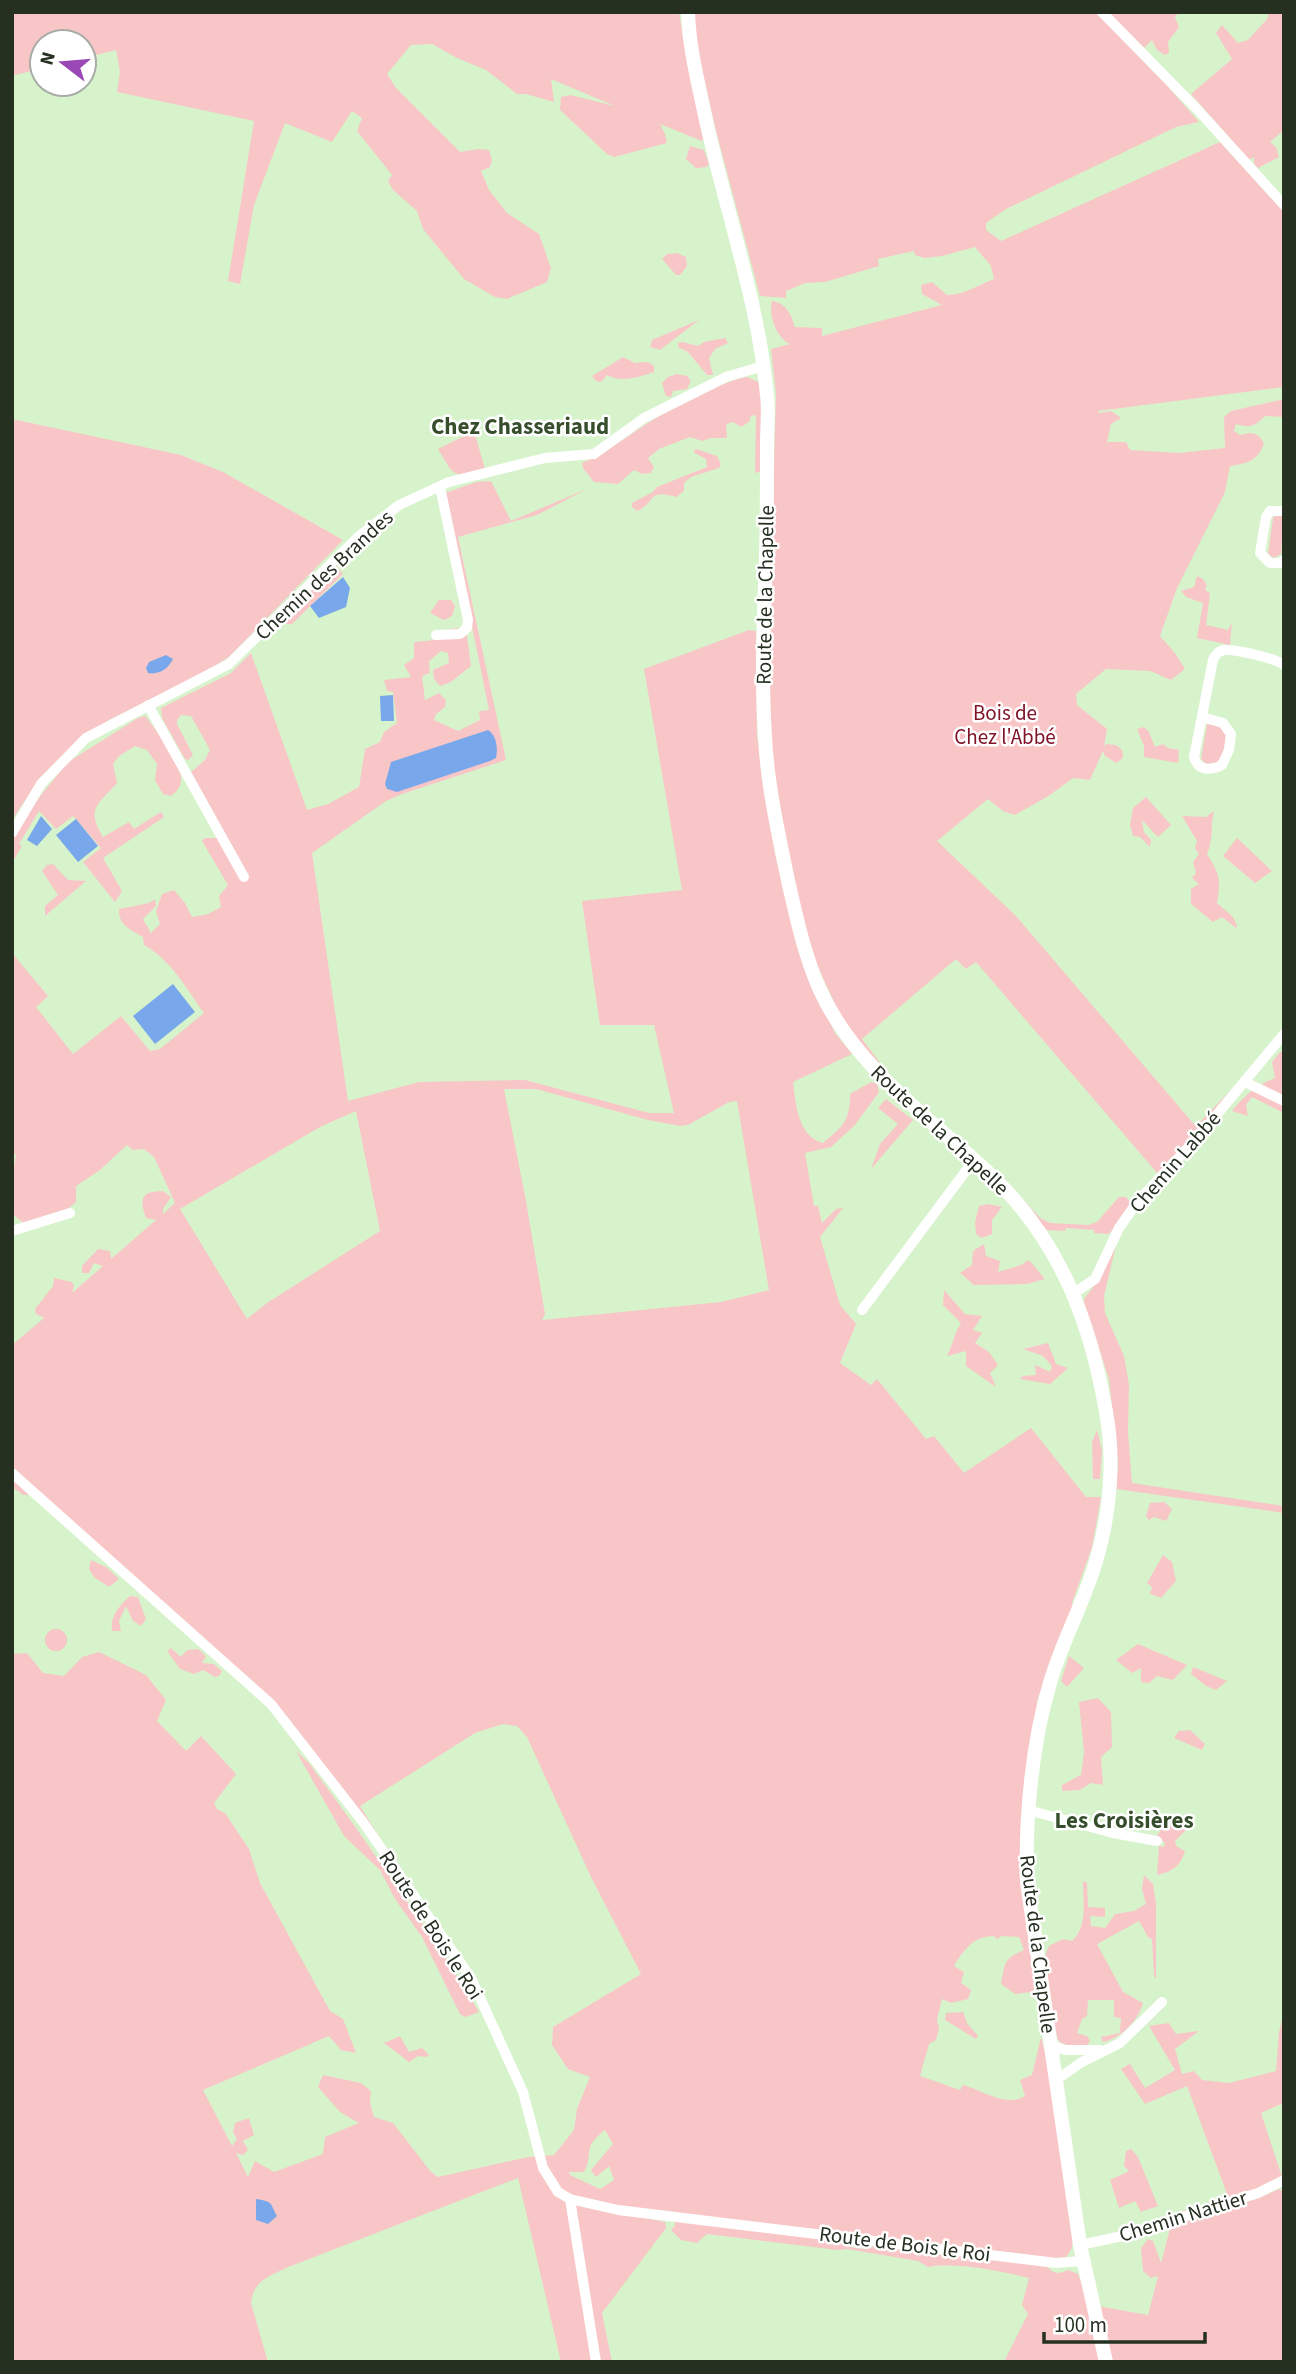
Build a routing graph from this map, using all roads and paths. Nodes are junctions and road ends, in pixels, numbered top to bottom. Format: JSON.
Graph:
{"nodes":[{"id":1,"x":688,"y":12,"type":"edge"},
{"id":2,"x":1102,"y":12,"type":"edge"},
{"id":3,"x":1284,"y":205,"type":"edge"},
{"id":4,"x":763,"y":366,"type":"junction"},
{"id":5,"x":440,"y":486,"type":"junction"},
{"id":6,"x":1284,"y":511,"type":"edge"},
{"id":7,"x":1284,"y":561,"type":"edge"},
{"id":8,"x":436,"y":635,"type":"dead end"},
{"id":9,"x":1284,"y":665,"type":"edge"},
{"id":10,"x":148,"y":705,"type":"junction"},
{"id":11,"x":1202,"y":717,"type":"junction"},
{"id":12,"x":12,"y":833,"type":"edge"},
{"id":13,"x":244,"y":877,"type":"dead end"},
{"id":14,"x":1284,"y":1034,"type":"edge"},
{"id":15,"x":1245,"y":1082,"type":"junction"},
{"id":16,"x":1284,"y":1101,"type":"edge"},
{"id":17,"x":974,"y":1160,"type":"junction"},
{"id":18,"x":70,"y":1213,"type":"dead end"},
{"id":19,"x":12,"y":1231,"type":"edge"},
{"id":20,"x":1074,"y":1293,"type":"junction"},
{"id":21,"x":862,"y":1310,"type":"dead end"},
{"id":22,"x":12,"y":1473,"type":"edge"},
{"id":23,"x":1028,"y":1810,"type":"junction"},
{"id":24,"x":1157,"y":1841,"type":"dead end"},
{"id":25,"x":1162,"y":2001,"type":"dead end"},
{"id":26,"x":1051,"y":2045,"type":"junction"},
{"id":27,"x":1103,"y":2050,"type":"junction"},
{"id":28,"x":1056,"y":2080,"type":"junction"},
{"id":29,"x":1284,"y":2180,"type":"edge"},
{"id":30,"x":570,"y":2199,"type":"junction"},
{"id":31,"x":1080,"y":2245,"type":"junction"},
{"id":32,"x":1083,"y":2261,"type":"junction"},
{"id":33,"x":596,"y":2362,"type":"edge"},
{"id":34,"x":1106,"y":2362,"type":"edge"}],
"edges":[{"from":1,"to":4,"type":"main road","name":"Route de la Chapelle"},
{"from":2,"to":3,"type":"street"},
{"from":4,"to":5,"type":"street","name":"Chemin des Brandes"},
{"from":4,"to":17,"type":"main road","name":"Route de la Chapelle"},
{"from":5,"to":8,"type":"street"},
{"from":5,"to":10,"type":"street","name":"Chemin des Brandes"},
{"from":6,"to":7,"type":"street"},
{"from":9,"to":11,"type":"street"},
{"from":10,"to":12,"type":"street","name":"Chemin des Brandes"},
{"from":10,"to":13,"type":"street"},
{"from":11,"to":11,"type":"street"},
{"from":14,"to":15,"type":"street","name":"Chemin Labbé"},
{"from":15,"to":16,"type":"street"},
{"from":15,"to":20,"type":"street","name":"Chemin Labbé"},
{"from":17,"to":20,"type":"main road","name":"Route de la Chapelle"},
{"from":17,"to":21,"type":"street"},
{"from":18,"to":19,"type":"street"},
{"from":20,"to":23,"type":"main road","name":"Route de la Chapelle"},
{"from":22,"to":30,"type":"street","name":"Route de Bois le Roi"},
{"from":23,"to":24,"type":"street"},
{"from":23,"to":26,"type":"main road","name":"Route de la Chapelle"},
{"from":25,"to":27,"type":"street"},
{"from":26,"to":27,"type":"street"},
{"from":26,"to":28,"type":"main road","name":"Route de la Chapelle"},
{"from":27,"to":28,"type":"street"},
{"from":28,"to":31,"type":"main road","name":"Route de la Chapelle"},
{"from":29,"to":31,"type":"street","name":"Chemin Nattier"},
{"from":30,"to":32,"type":"street","name":"Route de Bois le Roi"},
{"from":30,"to":33,"type":"street"},
{"from":31,"to":32,"type":"main road","name":"Route de la Chapelle"},
{"from":32,"to":34,"type":"main road","name":"Route de la Chapelle"}]}
